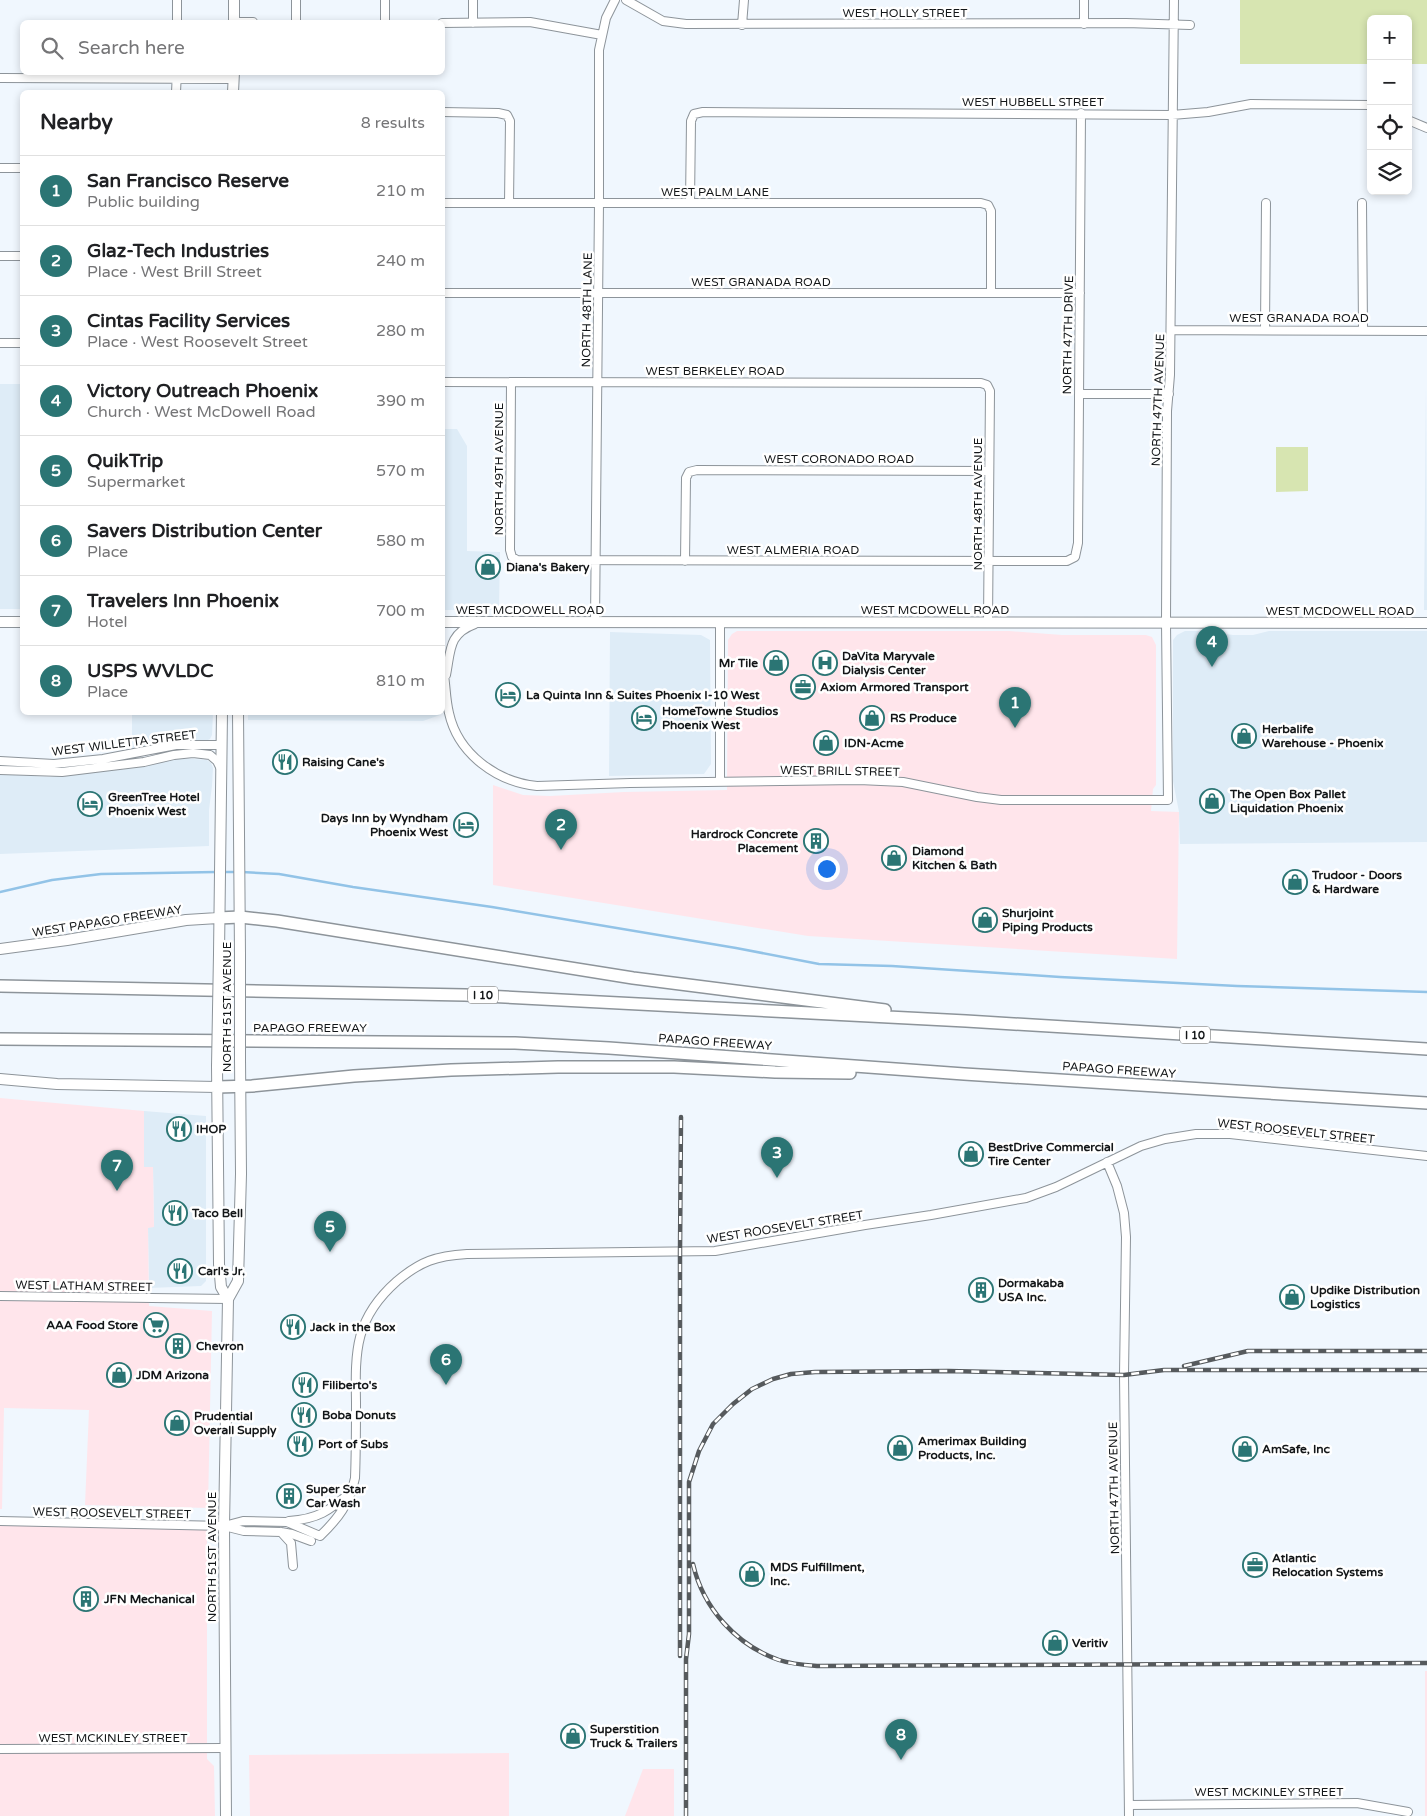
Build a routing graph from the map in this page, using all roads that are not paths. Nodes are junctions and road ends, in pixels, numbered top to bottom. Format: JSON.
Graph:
{"nodes":[{"id":1,"x":177,"y":0,"type":"edge"},
{"id":2,"x":234,"y":0,"type":"edge"},
{"id":3,"x":296,"y":0,"type":"edge"},
{"id":4,"x":385,"y":0,"type":"edge"},
{"id":5,"x":473,"y":0,"type":"edge"},
{"id":6,"x":615,"y":0,"type":"edge"},
{"id":7,"x":626,"y":0,"type":"edge"},
{"id":8,"x":744,"y":0,"type":"edge"},
{"id":9,"x":1084,"y":0,"type":"edge"},
{"id":10,"x":1174,"y":0,"type":"edge"},
{"id":11,"x":177,"y":20,"type":"edge"},
{"id":12,"x":234,"y":20,"type":"edge"},
{"id":13,"x":296,"y":20,"type":"edge"},
{"id":14,"x":385,"y":20,"type":"edge"},
{"id":15,"x":445,"y":23,"type":"edge"},
{"id":16,"x":473,"y":23,"type":"junction"},
{"id":17,"x":1084,"y":24,"type":"junction"},
{"id":18,"x":1174,"y":24,"type":"junction"},
{"id":19,"x":742,"y":25,"type":"junction"},
{"id":20,"x":1190,"y":25,"type":"dead end"},
{"id":21,"x":602,"y":35,"type":"junction"},
{"id":22,"x":177,"y":75,"type":"edge"},
{"id":23,"x":233,"y":76,"type":"edge"},
{"id":24,"x":0,"y":78,"type":"edge"},
{"id":25,"x":176,"y":90,"type":"edge"},
{"id":26,"x":233,"y":90,"type":"edge"},
{"id":27,"x":1367,"y":105,"type":"edge"},
{"id":28,"x":445,"y":112,"type":"edge"},
{"id":29,"x":1081,"y":114,"type":"junction"},
{"id":30,"x":1172,"y":115,"type":"junction"},
{"id":31,"x":1412,"y":122,"type":"edge"},
{"id":32,"x":1427,"y":128,"type":"edge"},
{"id":33,"x":0,"y":168,"type":"edge"},
{"id":34,"x":20,"y":168,"type":"edge"},
{"id":35,"x":445,"y":203,"type":"edge"},
{"id":36,"x":509,"y":203,"type":"junction"},
{"id":37,"x":599,"y":203,"type":"junction"},
{"id":38,"x":690,"y":203,"type":"junction"},
{"id":39,"x":1266,"y":203,"type":"dead end"},
{"id":40,"x":1362,"y":203,"type":"dead end"},
{"id":41,"x":0,"y":256,"type":"edge"},
{"id":42,"x":20,"y":256,"type":"edge"},
{"id":43,"x":445,"y":293,"type":"edge"},
{"id":44,"x":598,"y":293,"type":"junction"},
{"id":45,"x":1080,"y":293,"type":"junction"},
{"id":46,"x":991,"y":294,"type":"junction"},
{"id":47,"x":1265,"y":329,"type":"junction"},
{"id":48,"x":1171,"y":330,"type":"junction"},
{"id":49,"x":1363,"y":330,"type":"junction"},
{"id":50,"x":1427,"y":331,"type":"edge"},
{"id":51,"x":0,"y":343,"type":"edge"},
{"id":52,"x":20,"y":344,"type":"edge"},
{"id":53,"x":445,"y":382,"type":"edge"},
{"id":54,"x":510,"y":382,"type":"junction"},
{"id":55,"x":597,"y":382,"type":"junction"},
{"id":56,"x":987,"y":385,"type":"joint"},
{"id":57,"x":1079,"y":394,"type":"junction"},
{"id":58,"x":1169,"y":394,"type":"junction"},
{"id":59,"x":989,"y":471,"type":"junction"},
{"id":60,"x":512,"y":556,"type":"joint"},
{"id":61,"x":1075,"y":557,"type":"joint"},
{"id":62,"x":596,"y":561,"type":"junction"},
{"id":63,"x":685,"y":561,"type":"junction"},
{"id":64,"x":988,"y":561,"type":"junction"},
{"id":65,"x":0,"y":622,"type":"edge"},
{"id":66,"x":20,"y":622,"type":"edge"},
{"id":67,"x":445,"y":622,"type":"edge"},
{"id":68,"x":479,"y":622,"type":"junction"},
{"id":69,"x":595,"y":622,"type":"junction"},
{"id":70,"x":720,"y":622,"type":"junction"},
{"id":71,"x":988,"y":623,"type":"junction"},
{"id":72,"x":1166,"y":623,"type":"junction"},
{"id":73,"x":1427,"y":623,"type":"edge"},
{"id":74,"x":445,"y":677,"type":"joint"},
{"id":75,"x":222,"y":715,"type":"edge"},
{"id":76,"x":238,"y":715,"type":"edge"},
{"id":77,"x":221,"y":745,"type":"junction"},
{"id":78,"x":0,"y":761,"type":"edge"},
{"id":79,"x":0,"y":770,"type":"edge"},
{"id":80,"x":221,"y":770,"type":"junction"},
{"id":81,"x":720,"y":781,"type":"junction"},
{"id":82,"x":1168,"y":800,"type":"joint"},
{"id":83,"x":239,"y":838,"type":"junction"},
{"id":84,"x":240,"y":917,"type":"junction"},
{"id":85,"x":218,"y":918,"type":"junction"},
{"id":86,"x":0,"y":950,"type":"edge"},
{"id":87,"x":0,"y":986,"type":"edge"},
{"id":88,"x":966,"y":1021,"type":"junction"},
{"id":89,"x":0,"y":1039,"type":"edge"},
{"id":90,"x":1426,"y":1049,"type":"edge"},
{"id":91,"x":964,"y":1074,"type":"junction"},
{"id":92,"x":0,"y":1079,"type":"edge"},
{"id":93,"x":217,"y":1087,"type":"junction"},
{"id":94,"x":239,"y":1087,"type":"junction"},
{"id":95,"x":1384,"y":1101,"type":"junction"},
{"id":96,"x":1427,"y":1104,"type":"edge"},
{"id":97,"x":1427,"y":1108,"type":"edge"},
{"id":98,"x":1427,"y":1156,"type":"edge"},
{"id":99,"x":1107,"y":1162,"type":"junction"},
{"id":100,"x":0,"y":1296,"type":"edge"},
{"id":101,"x":228,"y":1298,"type":"junction"},
{"id":102,"x":353,"y":1491,"type":"junction"},
{"id":103,"x":0,"y":1522,"type":"edge"},
{"id":104,"x":287,"y":1522,"type":"junction"},
{"id":105,"x":224,"y":1526,"type":"junction"},
{"id":106,"x":281,"y":1532,"type":"junction"},
{"id":107,"x":311,"y":1541,"type":"dead end"},
{"id":108,"x":293,"y":1566,"type":"dead end"},
{"id":109,"x":225,"y":1748,"type":"junction"},
{"id":110,"x":0,"y":1749,"type":"edge"},
{"id":111,"x":1129,"y":1805,"type":"junction"},
{"id":112,"x":1408,"y":1812,"type":"dead end"},
{"id":113,"x":226,"y":1816,"type":"edge"},
{"id":114,"x":1129,"y":1816,"type":"edge"}],
"edges":[{"from":1,"to":11,"type":"street"},
{"from":2,"to":12,"type":"main road"},
{"from":3,"to":13,"type":"street"},
{"from":4,"to":14,"type":"street"},
{"from":5,"to":16,"type":"street"},
{"from":6,"to":21,"type":"street","name":"NORTH 48TH LANE"},
{"from":7,"to":19,"type":"street","name":"WEST HOLLY STREET"},
{"from":8,"to":19,"type":"street"},
{"from":9,"to":17,"type":"street"},
{"from":10,"to":18,"type":"street","name":"NORTH 47TH AVENUE"},
{"from":15,"to":16,"type":"street"},
{"from":16,"to":21,"type":"street"},
{"from":17,"to":18,"type":"street","name":"WEST HOLLY STREET"},
{"from":17,"to":19,"type":"street","name":"WEST HOLLY STREET"},
{"from":18,"to":20,"type":"street","name":"WEST HOLLY STREET"},
{"from":18,"to":30,"type":"street","name":"NORTH 47TH AVENUE"},
{"from":21,"to":37,"type":"street","name":"NORTH 48TH LANE"},
{"from":22,"to":23,"type":"street"},
{"from":22,"to":24,"type":"street"},
{"from":22,"to":25,"type":"street"},
{"from":23,"to":26,"type":"main road"},
{"from":27,"to":30,"type":"street","name":"WEST HUBBELL STREET"},
{"from":28,"to":36,"type":"street"},
{"from":29,"to":30,"type":"street","name":"WEST HUBBELL STREET"},
{"from":29,"to":38,"type":"street","name":"WEST HUBBELL STREET"},
{"from":29,"to":45,"type":"street","name":"NORTH 47TH DRIVE"},
{"from":30,"to":48,"type":"street","name":"NORTH 47TH AVENUE"},
{"from":31,"to":32,"type":"street"},
{"from":33,"to":34,"type":"street"},
{"from":35,"to":36,"type":"street","name":"WEST PALM LANE"},
{"from":36,"to":37,"type":"street","name":"WEST PALM LANE"},
{"from":37,"to":38,"type":"street","name":"WEST PALM LANE"},
{"from":37,"to":44,"type":"street","name":"NORTH 48TH LANE"},
{"from":38,"to":46,"type":"street","name":"WEST PALM LANE"},
{"from":39,"to":47,"type":"street"},
{"from":40,"to":49,"type":"street"},
{"from":41,"to":42,"type":"street"},
{"from":43,"to":44,"type":"street","name":"WEST GRANADA ROAD"},
{"from":44,"to":46,"type":"street","name":"WEST GRANADA ROAD"},
{"from":44,"to":55,"type":"street","name":"NORTH 48TH LANE"},
{"from":45,"to":46,"type":"street","name":"WEST GRANADA ROAD"},
{"from":45,"to":57,"type":"street","name":"NORTH 47TH DRIVE"},
{"from":47,"to":48,"type":"street","name":"WEST GRANADA ROAD"},
{"from":47,"to":49,"type":"street","name":"WEST GRANADA ROAD"},
{"from":48,"to":58,"type":"street","name":"NORTH 47TH AVENUE"},
{"from":49,"to":50,"type":"street","name":"WEST GRANADA ROAD"},
{"from":51,"to":52,"type":"street"},
{"from":53,"to":54,"type":"street","name":"WEST BERKELEY ROAD"},
{"from":54,"to":55,"type":"street","name":"WEST BERKELEY ROAD"},
{"from":54,"to":60,"type":"street","name":"NORTH 49TH AVENUE"},
{"from":55,"to":56,"type":"street","name":"WEST BERKELEY ROAD"},
{"from":55,"to":62,"type":"street","name":"NORTH 48TH LANE"},
{"from":56,"to":59,"type":"street","name":"NORTH 48TH AVENUE"},
{"from":57,"to":58,"type":"street"},
{"from":57,"to":61,"type":"street","name":"NORTH 47TH DRIVE"},
{"from":58,"to":72,"type":"street","name":"NORTH 47TH AVENUE"},
{"from":59,"to":63,"type":"street","name":"WEST CORONADO ROAD"},
{"from":59,"to":64,"type":"street","name":"NORTH 48TH AVENUE"},
{"from":60,"to":62,"type":"street","name":"WEST ALMERIA ROAD"},
{"from":61,"to":64,"type":"street","name":"WEST ALMERIA ROAD"},
{"from":62,"to":63,"type":"street","name":"WEST ALMERIA ROAD"},
{"from":62,"to":69,"type":"street","name":"NORTH 48TH LANE"},
{"from":63,"to":64,"type":"street","name":"WEST ALMERIA ROAD"},
{"from":64,"to":71,"type":"street","name":"NORTH 48TH AVENUE"},
{"from":65,"to":66,"type":"main road"},
{"from":67,"to":68,"type":"main road","name":"WEST MCDOWELL ROAD"},
{"from":68,"to":69,"type":"main road","name":"WEST MCDOWELL ROAD"},
{"from":68,"to":74,"type":"street"},
{"from":69,"to":70,"type":"main road","name":"WEST MCDOWELL ROAD"},
{"from":70,"to":71,"type":"main road","name":"WEST MCDOWELL ROAD"},
{"from":70,"to":81,"type":"street"},
{"from":71,"to":72,"type":"main road","name":"WEST MCDOWELL ROAD"},
{"from":72,"to":73,"type":"main road","name":"WEST MCDOWELL ROAD"},
{"from":72,"to":82,"type":"street","name":"NORTH 47TH AVENUE"},
{"from":74,"to":81,"type":"street","name":"WEST BRILL STREET"},
{"from":75,"to":77,"type":"main road","name":"NORTH 51ST AVENUE"},
{"from":76,"to":83,"type":"main road","name":"NORTH 51ST AVENUE"},
{"from":77,"to":78,"type":"street","name":"WEST WILLETTA STREET"},
{"from":77,"to":80,"type":"main road","name":"NORTH 51ST AVENUE"},
{"from":77,"to":83,"type":"main road"},
{"from":79,"to":80,"type":"street","name":"WEST WILLETTA STREET"},
{"from":80,"to":85,"type":"main road","name":"NORTH 51ST AVENUE"},
{"from":81,"to":82,"type":"street","name":"WEST BRILL STREET"},
{"from":83,"to":84,"type":"main road","name":"NORTH 51ST AVENUE"},
{"from":84,"to":85,"type":"highway"},
{"from":84,"to":88,"type":"highway"},
{"from":84,"to":94,"type":"main road","name":"NORTH 51ST AVENUE","bridge":true},
{"from":85,"to":86,"type":"main road","name":"WEST PAPAGO FREEWAY"},
{"from":85,"to":93,"type":"main road","name":"NORTH 51ST AVENUE","bridge":true},
{"from":87,"to":88,"type":"highway","number":"I 10"},
{"from":88,"to":90,"type":"highway","number":"I 10"},
{"from":89,"to":91,"type":"highway","name":"PAPAGO FREEWAY"},
{"from":91,"to":94,"type":"highway"},
{"from":91,"to":95,"type":"highway","name":"PAPAGO FREEWAY"},
{"from":92,"to":93,"type":"main road"},
{"from":93,"to":94,"type":"highway"},
{"from":93,"to":101,"type":"main road","name":"NORTH 51ST AVENUE"},
{"from":94,"to":101,"type":"main road","name":"NORTH 51ST AVENUE"},
{"from":95,"to":96,"type":"highway","name":"PAPAGO FREEWAY"},
{"from":95,"to":97,"type":"highway"},
{"from":98,"to":99,"type":"street","name":"WEST ROOSEVELT STREET"},
{"from":99,"to":102,"type":"street","name":"WEST ROOSEVELT STREET"},
{"from":99,"to":111,"type":"street","name":"NORTH 47TH AVENUE"},
{"from":100,"to":101,"type":"street","name":"WEST LATHAM STREET"},
{"from":101,"to":105,"type":"main road","name":"NORTH 51ST AVENUE"},
{"from":102,"to":104,"type":"street"},
{"from":102,"to":104,"type":"street","name":"WEST ROOSEVELT STREET"},
{"from":103,"to":105,"type":"street","name":"WEST ROOSEVELT STREET"},
{"from":104,"to":105,"type":"street","name":"WEST ROOSEVELT STREET"},
{"from":105,"to":106,"type":"street","name":"WEST ROOSEVELT STREET"},
{"from":105,"to":109,"type":"main road","name":"NORTH 51ST AVENUE"},
{"from":106,"to":107,"type":"street","name":"WEST ROOSEVELT STREET"},
{"from":106,"to":108,"type":"street"},
{"from":109,"to":110,"type":"street","name":"WEST MCKINLEY STREET"},
{"from":109,"to":113,"type":"main road","name":"NORTH 51ST AVENUE"},
{"from":111,"to":112,"type":"street","name":"WEST MCKINLEY STREET"},
{"from":111,"to":114,"type":"street","name":"NORTH 47TH AVENUE"}]}
